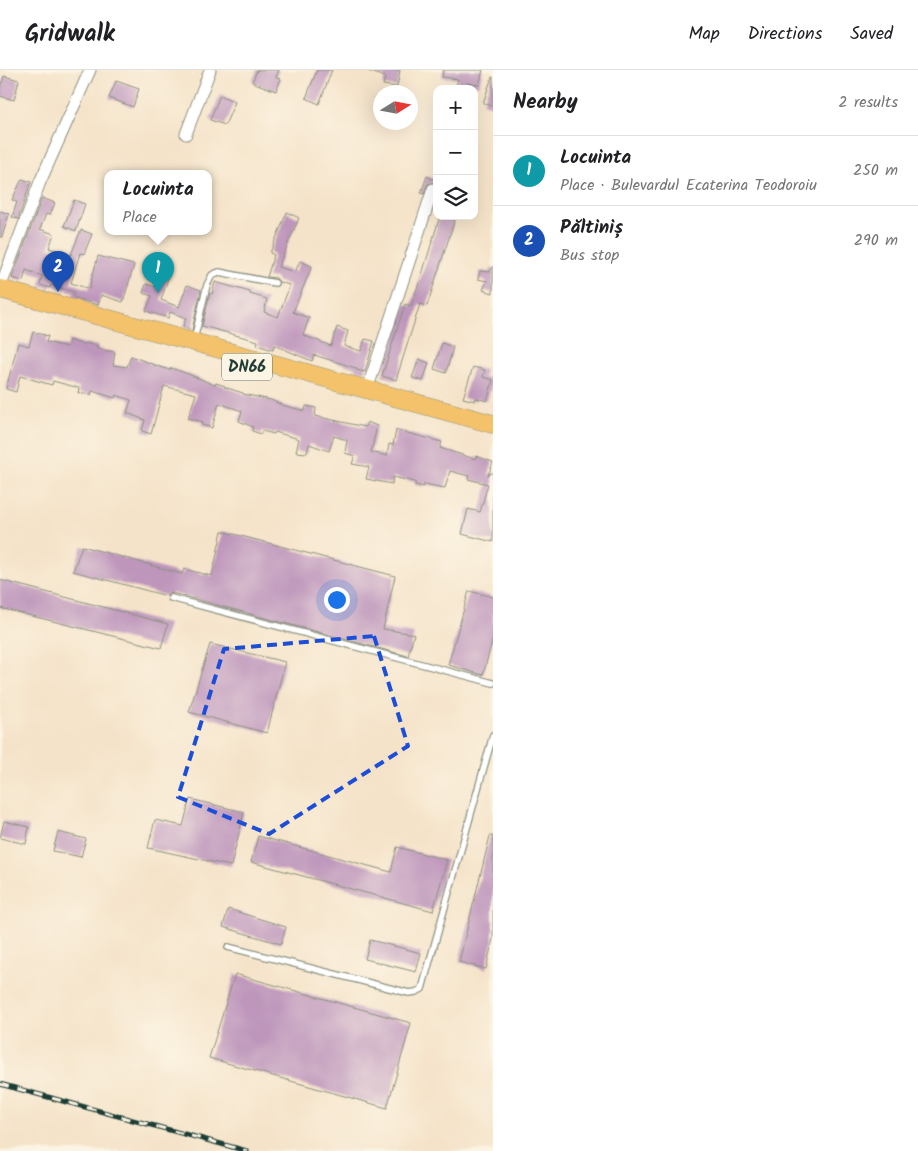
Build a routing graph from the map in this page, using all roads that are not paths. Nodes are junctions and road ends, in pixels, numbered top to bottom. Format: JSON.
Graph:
{"nodes":[{"id":1,"x":90,"y":70,"type":"edge"},
{"id":2,"x":210,"y":70,"type":"edge"},
{"id":3,"x":186,"y":134,"type":"dead end"},
{"id":4,"x":433,"y":189,"type":"dead end"},
{"id":5,"x":275,"y":283,"type":"dead end"},
{"id":6,"x":0,"y":289,"type":"edge"},
{"id":7,"x":0,"y":301,"type":"edge"},
{"id":8,"x":194,"y":342,"type":"junction"},
{"id":9,"x":367,"y":390,"type":"junction"},
{"id":10,"x":493,"y":424,"type":"edge"},
{"id":11,"x":493,"y":435,"type":"edge"},
{"id":12,"x":171,"y":598,"type":"dead end"},
{"id":13,"x":493,"y":684,"type":"edge"},
{"id":14,"x":493,"y":735,"type":"edge"},
{"id":15,"x":228,"y":947,"type":"dead end"}],
"edges":[{"from":1,"to":6,"type":"street"},
{"from":2,"to":3,"type":"street"},
{"from":4,"to":9,"type":"street"},
{"from":5,"to":8,"type":"lane"},
{"from":6,"to":8,"type":"main road"},
{"from":7,"to":11,"type":"main road","number":"DN66"},
{"from":8,"to":9,"type":"main road"},
{"from":9,"to":10,"type":"main road"},
{"from":12,"to":13,"type":"lane"},
{"from":14,"to":15,"type":"lane"}]}
